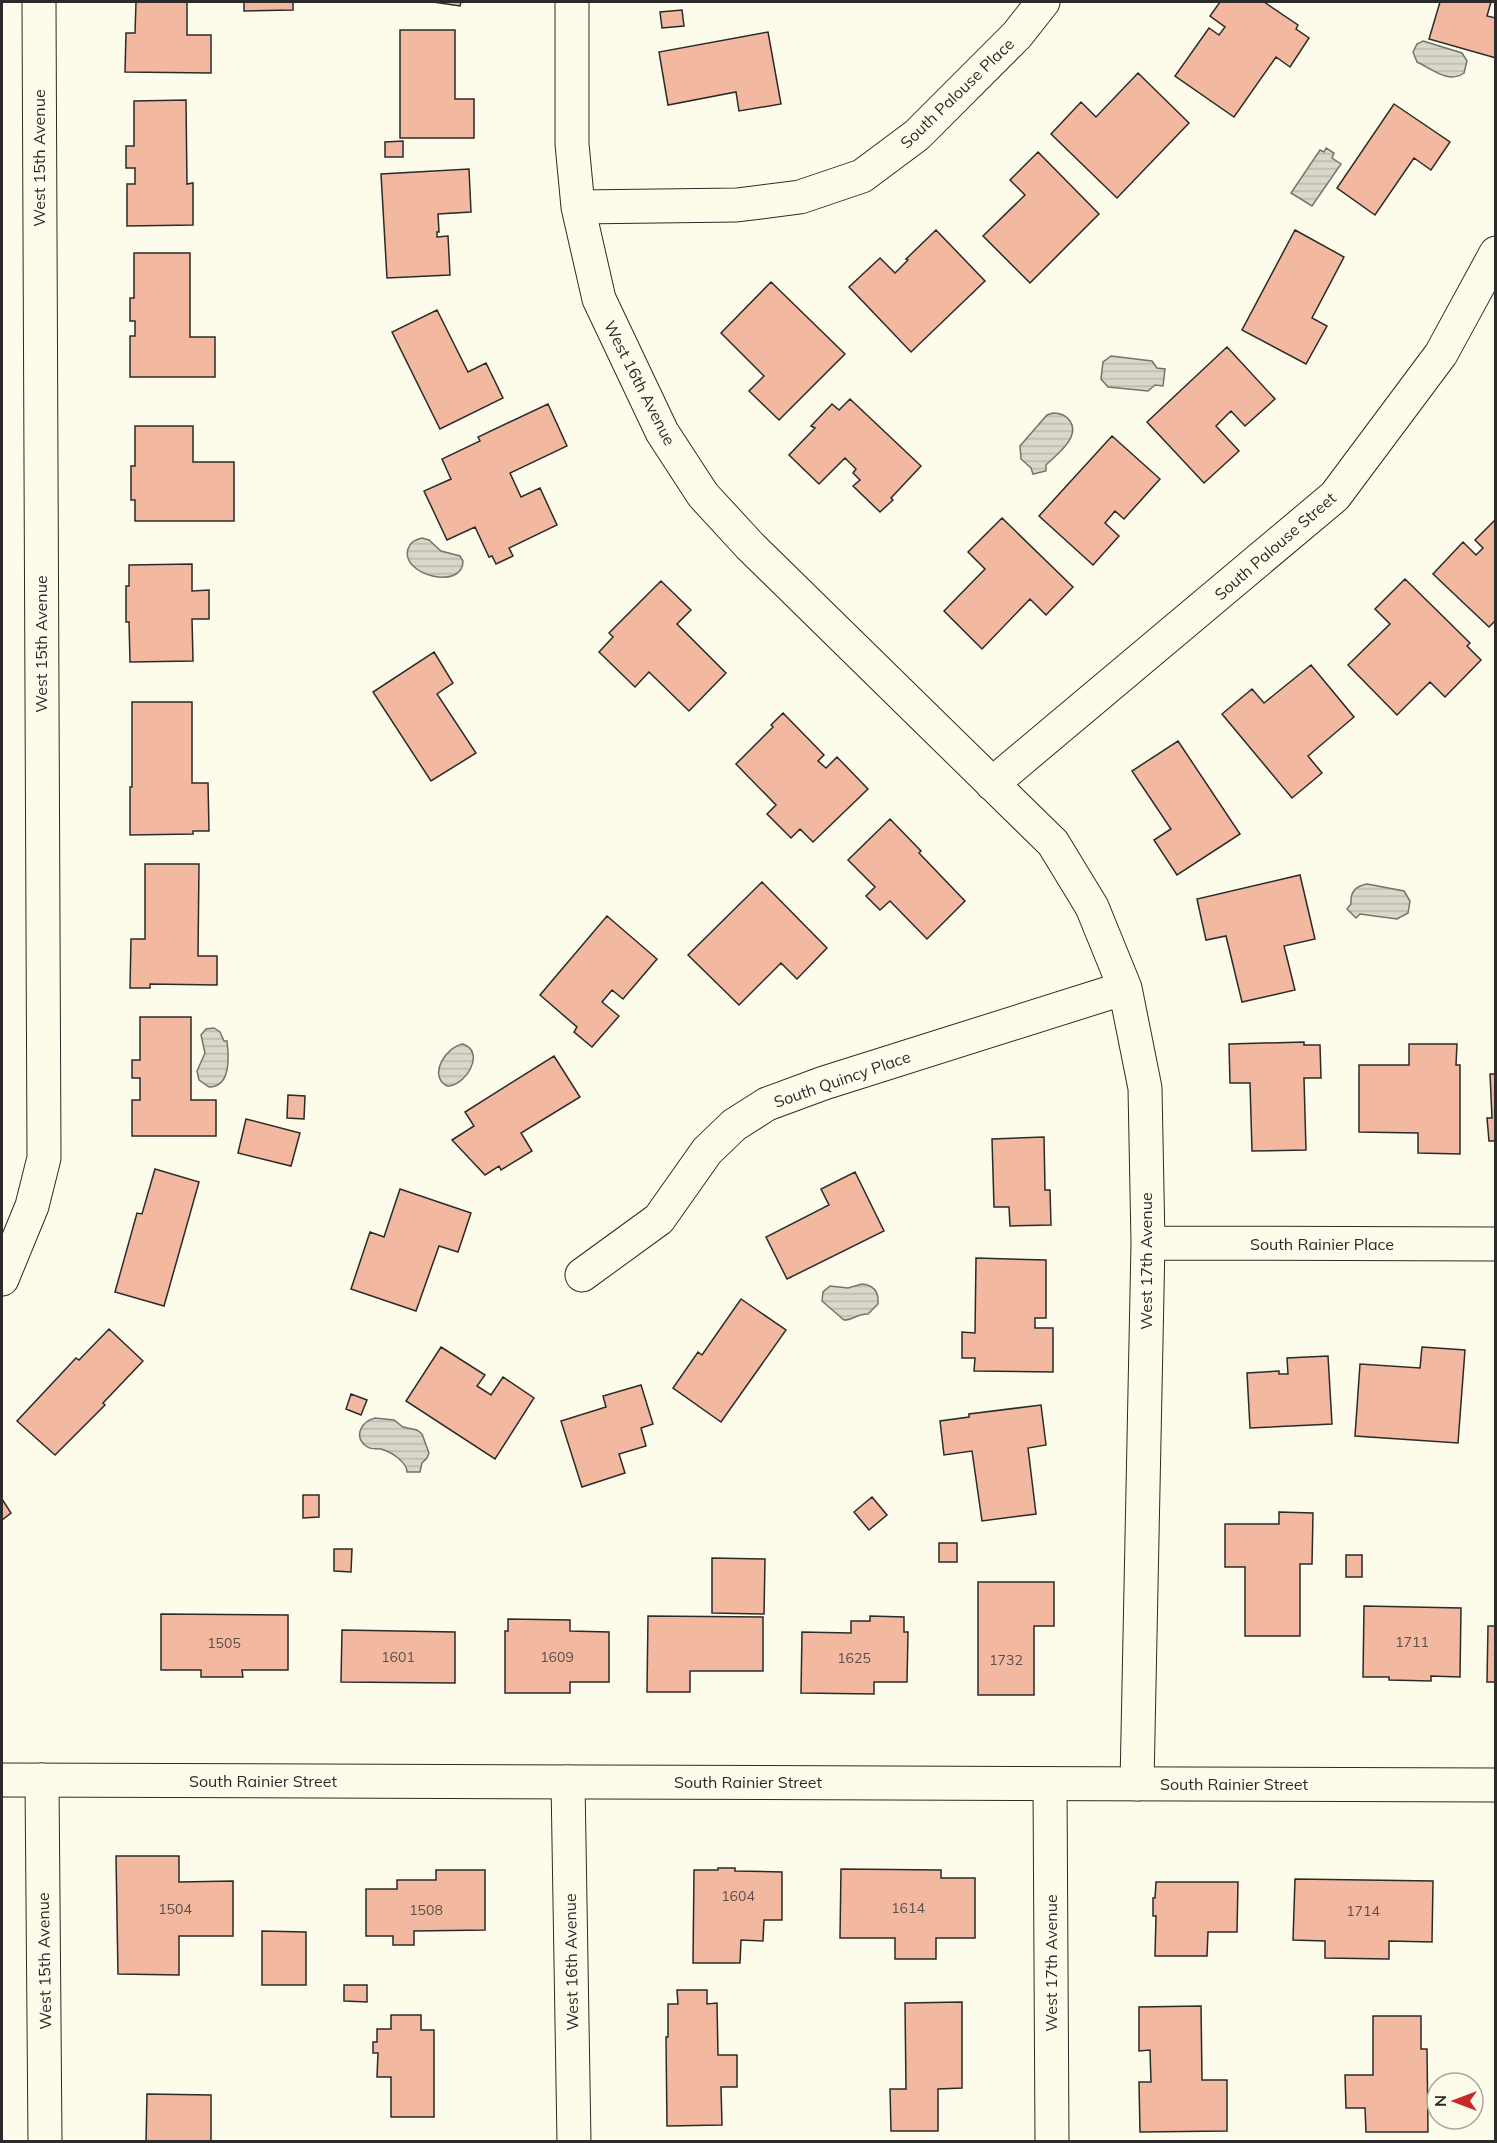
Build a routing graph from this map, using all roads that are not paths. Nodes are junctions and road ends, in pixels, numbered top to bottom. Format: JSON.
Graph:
{"nodes":[{"id":1,"x":39,"y":2,"type":"edge"},
{"id":2,"x":572,"y":2,"type":"edge"},
{"id":3,"x":1043,"y":2,"type":"edge"},
{"id":4,"x":578,"y":207,"type":"junction"},
{"id":5,"x":1496,"y":253,"type":"edge"},
{"id":6,"x":992,"y":784,"type":"junction"},
{"id":7,"x":1125,"y":987,"type":"junction"},
{"id":8,"x":1148,"y":1243,"type":"junction"},
{"id":9,"x":1496,"y":1244,"type":"edge"},
{"id":10,"x":582,"y":1275,"type":"dead end"},
{"id":11,"x":2,"y":1280,"type":"edge"},
{"id":12,"x":2,"y":1780,"type":"edge"},
{"id":13,"x":42,"y":1780,"type":"junction"},
{"id":14,"x":568,"y":1782,"type":"junction"},
{"id":15,"x":1050,"y":1784,"type":"junction"},
{"id":16,"x":1137,"y":1784,"type":"junction"},
{"id":17,"x":1496,"y":1785,"type":"edge"},
{"id":18,"x":45,"y":2142,"type":"edge"},
{"id":19,"x":574,"y":2142,"type":"edge"},
{"id":20,"x":1052,"y":2142,"type":"edge"}],
"edges":[{"from":1,"to":11,"type":"street","name":"West 15th Avenue"},
{"from":2,"to":4,"type":"street","name":"West 16th Avenue"},
{"from":3,"to":4,"type":"street","name":"South Palouse Place"},
{"from":4,"to":6,"type":"street","name":"West 16th Avenue"},
{"from":5,"to":6,"type":"street","name":"South Palouse Street"},
{"from":6,"to":7,"type":"street","name":"West 17th Avenue"},
{"from":7,"to":8,"type":"street","name":"West 17th Avenue"},
{"from":7,"to":10,"type":"street","name":"South Quincy Place"},
{"from":8,"to":9,"type":"street","name":"South Rainier Place"},
{"from":8,"to":16,"type":"street","name":"West 17th Avenue"},
{"from":12,"to":13,"type":"street","name":"South Rainier Street"},
{"from":13,"to":14,"type":"street","name":"South Rainier Street"},
{"from":13,"to":18,"type":"street","name":"West 15th Avenue"},
{"from":14,"to":15,"type":"street","name":"South Rainier Street"},
{"from":14,"to":19,"type":"street","name":"West 16th Avenue"},
{"from":15,"to":16,"type":"street","name":"South Rainier Street"},
{"from":15,"to":20,"type":"street","name":"West 17th Avenue"},
{"from":16,"to":17,"type":"street","name":"South Rainier Street"}]}
